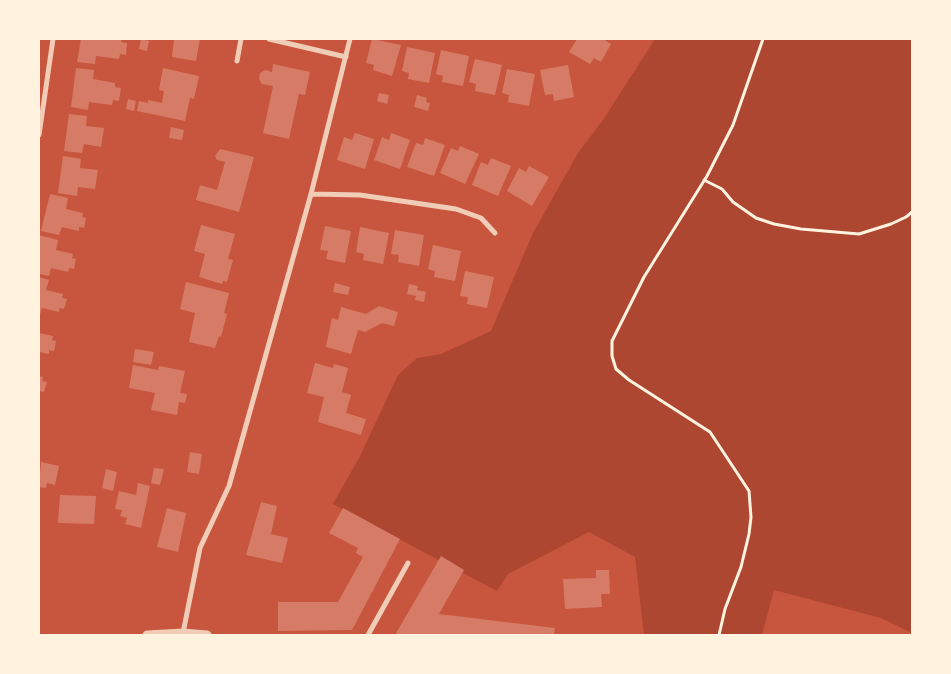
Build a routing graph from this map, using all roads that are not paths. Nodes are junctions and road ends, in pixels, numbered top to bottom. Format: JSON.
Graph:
{"nodes":[{"id":1,"x":53,"y":39,"type":"edge"},
{"id":2,"x":241,"y":39,"type":"edge"},
{"id":3,"x":269,"y":39,"type":"edge"},
{"id":4,"x":350,"y":39,"type":"edge"},
{"id":5,"x":346,"y":57,"type":"junction"},
{"id":6,"x":237,"y":61,"type":"dead end"},
{"id":7,"x":39,"y":135,"type":"edge"},
{"id":8,"x":311,"y":194,"type":"junction"},
{"id":9,"x":495,"y":232,"type":"dead end"},
{"id":10,"x":408,"y":563,"type":"dead end"},
{"id":11,"x":183,"y":633,"type":"junction"},
{"id":12,"x":147,"y":635,"type":"edge"},
{"id":13,"x":206,"y":635,"type":"edge"},
{"id":14,"x":368,"y":635,"type":"edge"}],
"edges":[{"from":1,"to":7,"type":"street"},
{"from":2,"to":6,"type":"street"},
{"from":3,"to":5,"type":"street"},
{"from":4,"to":5,"type":"street"},
{"from":5,"to":8,"type":"street"},
{"from":8,"to":9,"type":"street"},
{"from":8,"to":11,"type":"street"},
{"from":10,"to":14,"type":"street"},
{"from":11,"to":12,"type":"street"},
{"from":11,"to":13,"type":"street"}]}
